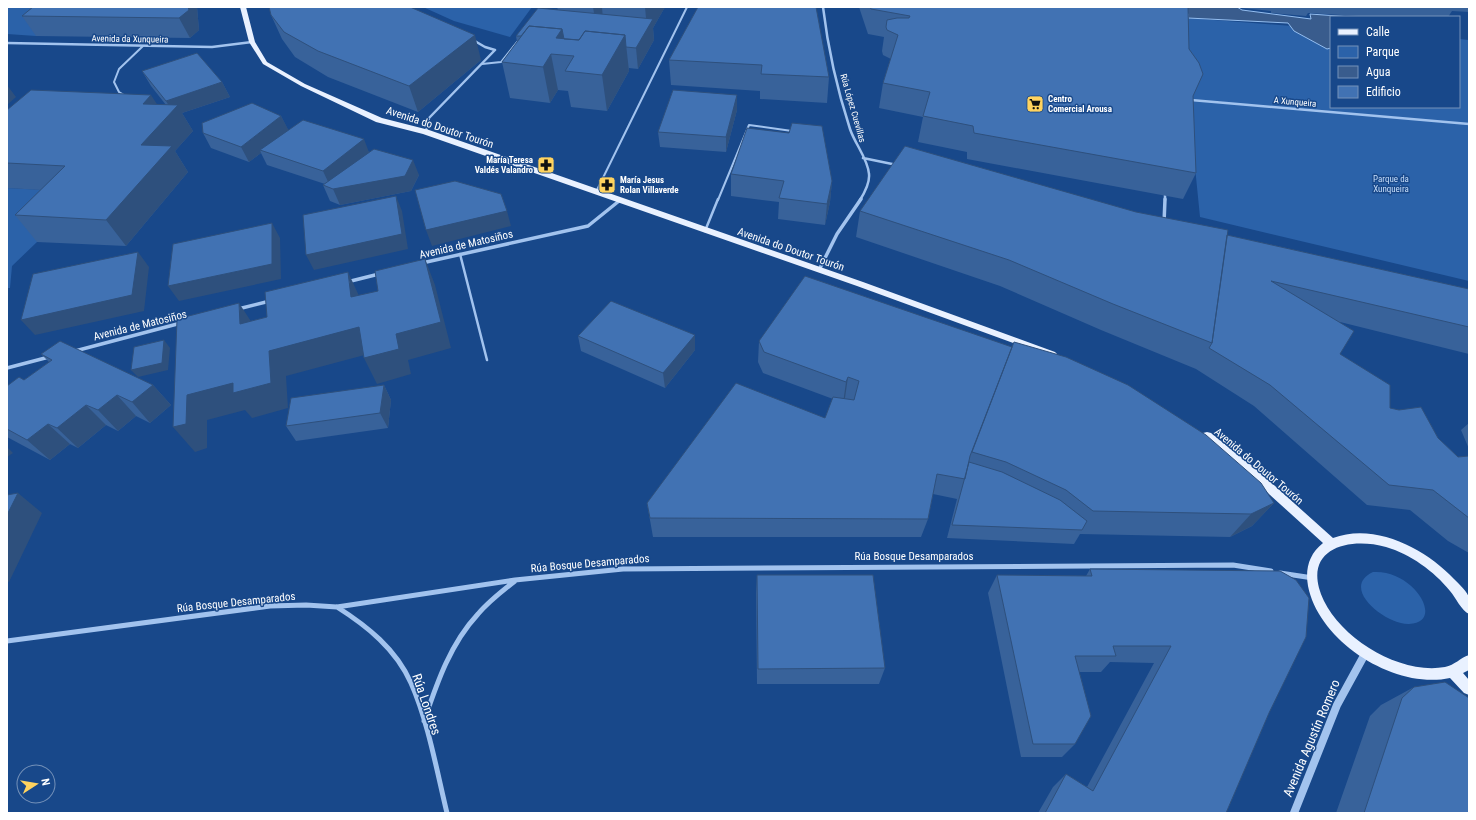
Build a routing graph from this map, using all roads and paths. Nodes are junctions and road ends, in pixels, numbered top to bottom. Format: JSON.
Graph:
{"nodes":[{"id":1,"x":243,"y":7,"type":"edge"},
{"id":2,"x":687,"y":7,"type":"edge"},
{"id":3,"x":823,"y":7,"type":"edge"},
{"id":4,"x":468,"y":37,"type":"edge"},
{"id":5,"x":521,"y":38,"type":"edge"},
{"id":6,"x":252,"y":42,"type":"junction"},
{"id":7,"x":7,"y":43,"type":"edge"},
{"id":8,"x":143,"y":46,"type":"junction"},
{"id":9,"x":482,"y":64,"type":"junction"},
{"id":10,"x":130,"y":98,"type":"edge"},
{"id":11,"x":1192,"y":100,"type":"edge"},
{"id":12,"x":1469,"y":124,"type":"edge"},
{"id":13,"x":796,"y":131,"type":"edge"},
{"id":14,"x":426,"y":132,"type":"junction"},
{"id":15,"x":863,"y":158,"type":"junction"},
{"id":16,"x":899,"y":166,"type":"edge"},
{"id":17,"x":596,"y":192,"type":"junction"},
{"id":18,"x":1164,"y":195,"type":"edge"},
{"id":19,"x":619,"y":200,"type":"junction"},
{"id":20,"x":706,"y":230,"type":"junction"},
{"id":21,"x":1164,"y":231,"type":"edge"},
{"id":22,"x":460,"y":254,"type":"junction"},
{"id":23,"x":414,"y":265,"type":"edge"},
{"id":24,"x":818,"y":270,"type":"junction"},
{"id":25,"x":383,"y":273,"type":"edge"},
{"id":26,"x":344,"y":283,"type":"edge"},
{"id":27,"x":275,"y":300,"type":"edge"},
{"id":28,"x":236,"y":310,"type":"edge"},
{"id":29,"x":182,"y":323,"type":"edge"},
{"id":30,"x":66,"y":353,"type":"edge"},
{"id":31,"x":52,"y":357,"type":"edge"},
{"id":32,"x":1060,"y":357,"type":"edge"},
{"id":33,"x":487,"y":360,"type":"dead end"},
{"id":34,"x":7,"y":368,"type":"edge"},
{"id":35,"x":1199,"y":432,"type":"edge"},
{"id":36,"x":1331,"y":543,"type":"junction"},
{"id":37,"x":1312,"y":578,"type":"junction"},
{"id":38,"x":515,"y":580,"type":"junction"},
{"id":39,"x":337,"y":607,"type":"junction"},
{"id":40,"x":1469,"y":608,"type":"edge"},
{"id":41,"x":7,"y":641,"type":"edge"},
{"id":42,"x":1366,"y":652,"type":"junction"},
{"id":43,"x":1469,"y":660,"type":"edge"},
{"id":44,"x":1453,"y":672,"type":"junction"},
{"id":45,"x":1469,"y":689,"type":"edge"},
{"id":46,"x":424,"y":721,"type":"junction"},
{"id":47,"x":447,"y":813,"type":"edge"},
{"id":48,"x":1294,"y":813,"type":"edge"}],
"edges":[{"from":1,"to":6,"type":"main road","name":"Avenida do Doutor Tourón"},
{"from":2,"to":17,"type":"lane"},
{"from":3,"to":15,"type":"street","name":"Rúa López Cuevillas"},
{"from":4,"to":9,"type":"street"},
{"from":5,"to":9,"type":"lane"},
{"from":6,"to":8,"type":"street","name":"Avenida da Xunqueira"},
{"from":6,"to":14,"type":"main road","name":"Avenida do Doutor Tourón"},
{"from":7,"to":8,"type":"street","name":"Avenida da Xunqueira"},
{"from":8,"to":10,"type":"lane"},
{"from":9,"to":14,"type":"street"},
{"from":11,"to":12,"type":"street","name":"A Xunqueira"},
{"from":13,"to":20,"type":"lane"},
{"from":14,"to":17,"type":"main road","name":"Avenida do Doutor Tourón"},
{"from":15,"to":16,"type":"street"},
{"from":15,"to":24,"type":"street","name":"Rúa López Cuevillas"},
{"from":17,"to":19,"type":"main road","name":"Avenida do Doutor Tourón"},
{"from":18,"to":21,"type":"street"},
{"from":19,"to":20,"type":"main road","name":"Avenida do Doutor Tourón"},
{"from":19,"to":22,"type":"street","name":"Avenida de Matosiños"},
{"from":20,"to":24,"type":"main road","name":"Avenida do Doutor Tourón"},
{"from":22,"to":23,"type":"street","name":"Avenida de Matosiños"},
{"from":22,"to":33,"type":"lane"},
{"from":24,"to":32,"type":"main road","name":"Avenida do Doutor Tourón"},
{"from":25,"to":26,"type":"street"},
{"from":27,"to":28,"type":"street"},
{"from":29,"to":30,"type":"street","name":"Avenida de Matosiños"},
{"from":31,"to":34,"type":"street"},
{"from":35,"to":36,"type":"main road","name":"Avenida do Doutor Tourón"},
{"from":36,"to":37,"type":"main road"},
{"from":36,"to":40,"type":"main road"},
{"from":37,"to":38,"type":"street","name":"Rúa Bosque Desamparados"},
{"from":37,"to":42,"type":"main road"},
{"from":38,"to":39,"type":"street","name":"Rúa Bosque Desamparados"},
{"from":38,"to":46,"type":"street"},
{"from":39,"to":41,"type":"street","name":"Rúa Bosque Desamparados"},
{"from":39,"to":46,"type":"street","name":"Rúa Londres"},
{"from":42,"to":44,"type":"main road"},
{"from":42,"to":48,"type":"street","name":"Avenida Agustín Romero"},
{"from":43,"to":44,"type":"main road"},
{"from":44,"to":45,"type":"main road"},
{"from":46,"to":47,"type":"street","name":"Rúa Londres"}]}
